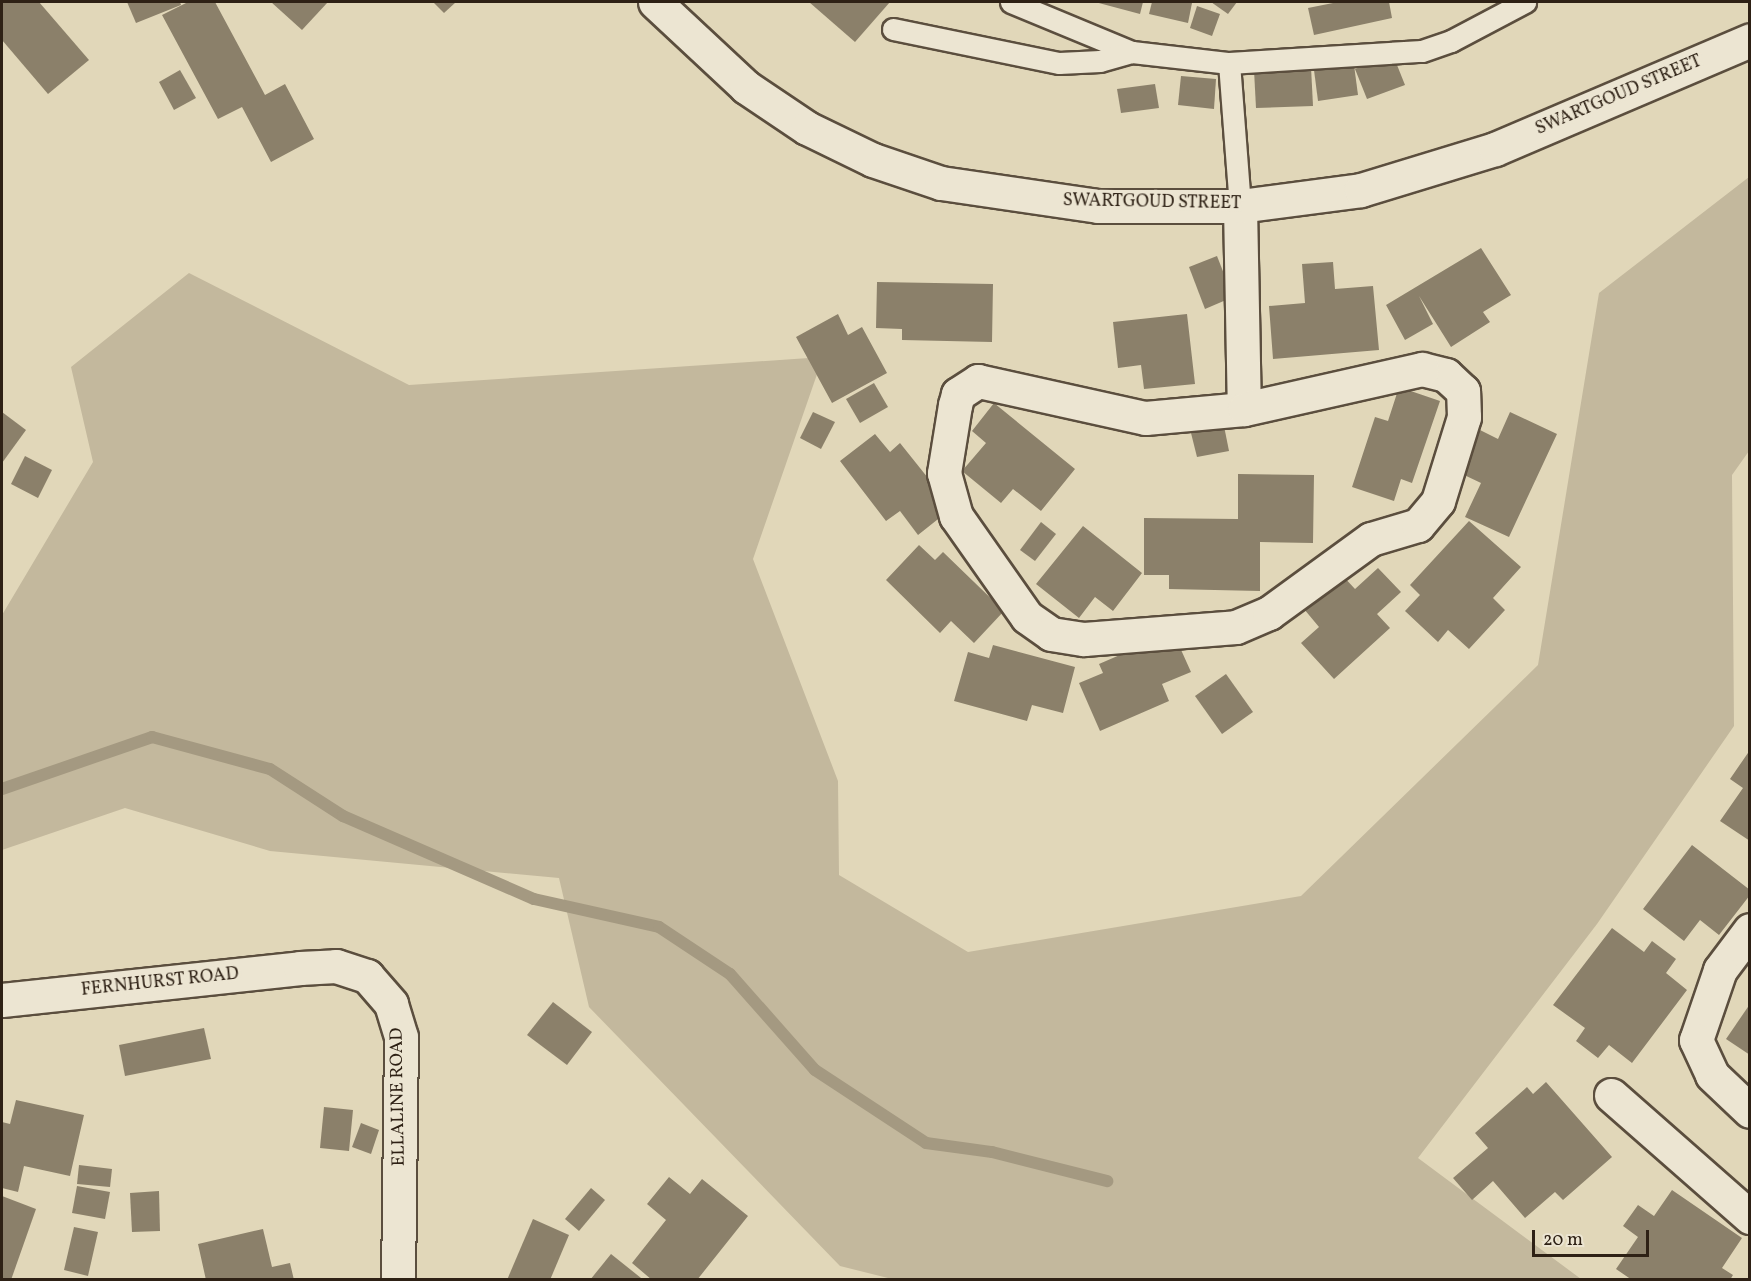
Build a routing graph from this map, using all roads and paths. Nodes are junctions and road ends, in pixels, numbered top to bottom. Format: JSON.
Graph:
{"nodes":[{"id":1,"x":655,"y":2,"type":"edge"},
{"id":2,"x":1011,"y":2,"type":"edge"},
{"id":3,"x":1525,"y":2,"type":"edge"},
{"id":4,"x":892,"y":29,"type":"dead end"},
{"id":5,"x":1749,"y":40,"type":"edge"},
{"id":6,"x":1132,"y":52,"type":"junction"},
{"id":7,"x":1229,"y":63,"type":"junction"},
{"id":8,"x":1240,"y":206,"type":"junction"},
{"id":9,"x":1244,"y":409,"type":"junction"},
{"id":10,"x":1749,"y":930,"type":"edge"},
{"id":11,"x":318,"y":967,"type":"joint"},
{"id":12,"x":2,"y":1000,"type":"edge"},
{"id":13,"x":1611,"y":1095,"type":"dead end"},
{"id":14,"x":1749,"y":1111,"type":"edge"},
{"id":15,"x":1749,"y":1217,"type":"edge"},
{"id":16,"x":398,"y":1280,"type":"edge"}],
"edges":[{"from":1,"to":8,"type":"street","name":"SWARTGOUD STREET"},
{"from":2,"to":6,"type":"lane"},
{"from":3,"to":7,"type":"lane"},
{"from":4,"to":6,"type":"lane"},
{"from":5,"to":8,"type":"street","name":"SWARTGOUD STREET"},
{"from":6,"to":7,"type":"lane"},
{"from":7,"to":8,"type":"lane"},
{"from":8,"to":9,"type":"street"},
{"from":9,"to":9,"type":"street"},
{"from":10,"to":14,"type":"street"},
{"from":11,"to":12,"type":"street","name":"FERNHURST ROAD"},
{"from":11,"to":16,"type":"street","name":"ELLALINE ROAD"},
{"from":13,"to":15,"type":"street"}]}
